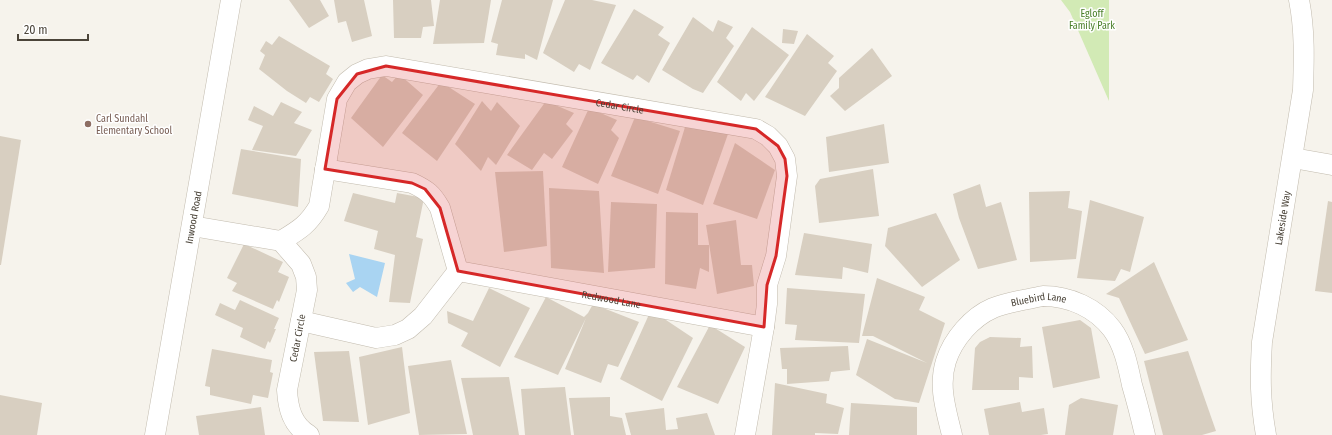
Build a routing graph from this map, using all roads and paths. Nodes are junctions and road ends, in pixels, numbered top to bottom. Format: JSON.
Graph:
{"nodes":[{"id":1,"x":231,"y":0,"type":"edge"},
{"id":2,"x":1299,"y":0,"type":"edge"},
{"id":3,"x":1293,"y":158,"type":"junction"},
{"id":4,"x":1332,"y":165,"type":"edge"},
{"id":5,"x":325,"y":169,"type":"junction"},
{"id":6,"x":192,"y":226,"type":"junction"},
{"id":7,"x":281,"y":241,"type":"junction"},
{"id":8,"x":458,"y":271,"type":"junction"},
{"id":9,"x":301,"y":321,"type":"junction"},
{"id":10,"x":764,"y":327,"type":"junction"},
{"id":11,"x":155,"y":435,"type":"edge"},
{"id":12,"x":308,"y":435,"type":"edge"},
{"id":13,"x":745,"y":435,"type":"edge"},
{"id":14,"x":952,"y":435,"type":"edge"},
{"id":15,"x":1145,"y":435,"type":"edge"},
{"id":16,"x":1266,"y":435,"type":"edge"}],
"edges":[{"from":1,"to":6,"type":"street","name":"Inwood Road"},
{"from":2,"to":3,"type":"street","name":"Lakeside Way"},
{"from":3,"to":4,"type":"street"},
{"from":3,"to":16,"type":"street","name":"Lakeside Way"},
{"from":5,"to":7,"type":"street","name":"Cedar Circle"},
{"from":5,"to":8,"type":"street"},
{"from":5,"to":10,"type":"street","name":"Cedar Circle"},
{"from":6,"to":7,"type":"street"},
{"from":6,"to":11,"type":"street","name":"Inwood Road"},
{"from":7,"to":9,"type":"street","name":"Cedar Circle"},
{"from":8,"to":9,"type":"street"},
{"from":8,"to":10,"type":"street","name":"Redwood Lane"},
{"from":9,"to":12,"type":"street","name":"Cedar Circle"},
{"from":10,"to":13,"type":"street","name":"Cedar Circle"},
{"from":14,"to":15,"type":"street","name":"Bluebird Lane"}]}
